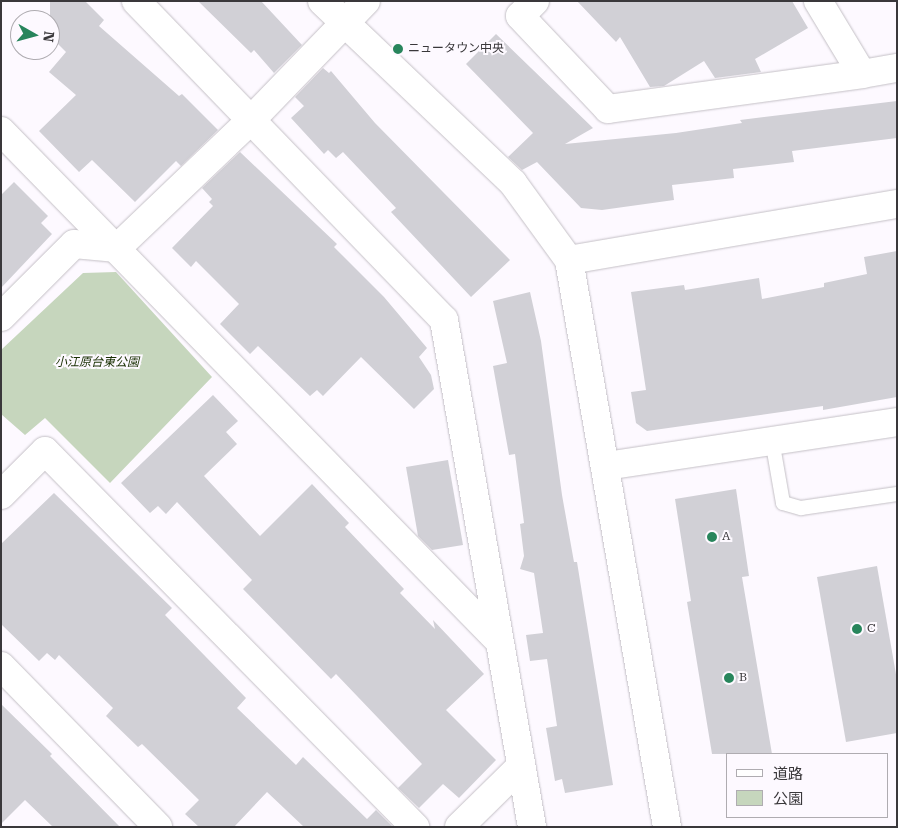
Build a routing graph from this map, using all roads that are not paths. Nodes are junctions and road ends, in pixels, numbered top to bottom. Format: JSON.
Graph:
{"nodes":[{"id":1,"x":136,"y":1,"type":"edge"},
{"id":2,"x":322,"y":1,"type":"edge"},
{"id":3,"x":366,"y":1,"type":"edge"},
{"id":4,"x":535,"y":1,"type":"edge"},
{"id":5,"x":818,"y":1,"type":"edge"},
{"id":6,"x":344,"y":24,"type":"junction"},
{"id":7,"x":897,"y":68,"type":"edge"},
{"id":8,"x":862,"y":74,"type":"junction"},
{"id":9,"x":252,"y":119,"type":"junction"},
{"id":10,"x":1,"y":131,"type":"edge"},
{"id":11,"x":897,"y":204,"type":"edge"},
{"id":12,"x":117,"y":248,"type":"junction"},
{"id":13,"x":570,"y":260,"type":"junction"},
{"id":14,"x":1,"y":317,"type":"edge"},
{"id":15,"x":897,"y":422,"type":"edge"},
{"id":16,"x":772,"y":440,"type":"junction"},
{"id":17,"x":606,"y":466,"type":"junction"},
{"id":18,"x":897,"y":494,"type":"edge"},
{"id":19,"x":1,"y":495,"type":"edge"},
{"id":20,"x":498,"y":640,"type":"junction"},
{"id":21,"x":1,"y":666,"type":"edge"},
{"id":22,"x":521,"y":766,"type":"junction"},
{"id":23,"x":158,"y":827,"type":"edge"},
{"id":24,"x":415,"y":827,"type":"edge"},
{"id":25,"x":459,"y":827,"type":"edge"},
{"id":26,"x":532,"y":827,"type":"edge"},
{"id":27,"x":668,"y":827,"type":"edge"}],
"edges":[{"from":1,"to":9,"type":"street"},
{"from":2,"to":6,"type":"street"},
{"from":3,"to":6,"type":"street"},
{"from":4,"to":8,"type":"street"},
{"from":5,"to":8,"type":"street"},
{"from":6,"to":9,"type":"street"},
{"from":6,"to":13,"type":"street"},
{"from":7,"to":8,"type":"street"},
{"from":9,"to":12,"type":"street"},
{"from":9,"to":20,"type":"street"},
{"from":10,"to":12,"type":"street"},
{"from":11,"to":13,"type":"street"},
{"from":12,"to":14,"type":"street"},
{"from":12,"to":20,"type":"street"},
{"from":13,"to":17,"type":"street"},
{"from":15,"to":16,"type":"street"},
{"from":16,"to":17,"type":"street"},
{"from":16,"to":18,"type":"lane"},
{"from":17,"to":27,"type":"street"},
{"from":19,"to":24,"type":"street"},
{"from":20,"to":22,"type":"street"},
{"from":21,"to":23,"type":"street"},
{"from":22,"to":25,"type":"street"},
{"from":22,"to":26,"type":"street"}]}
